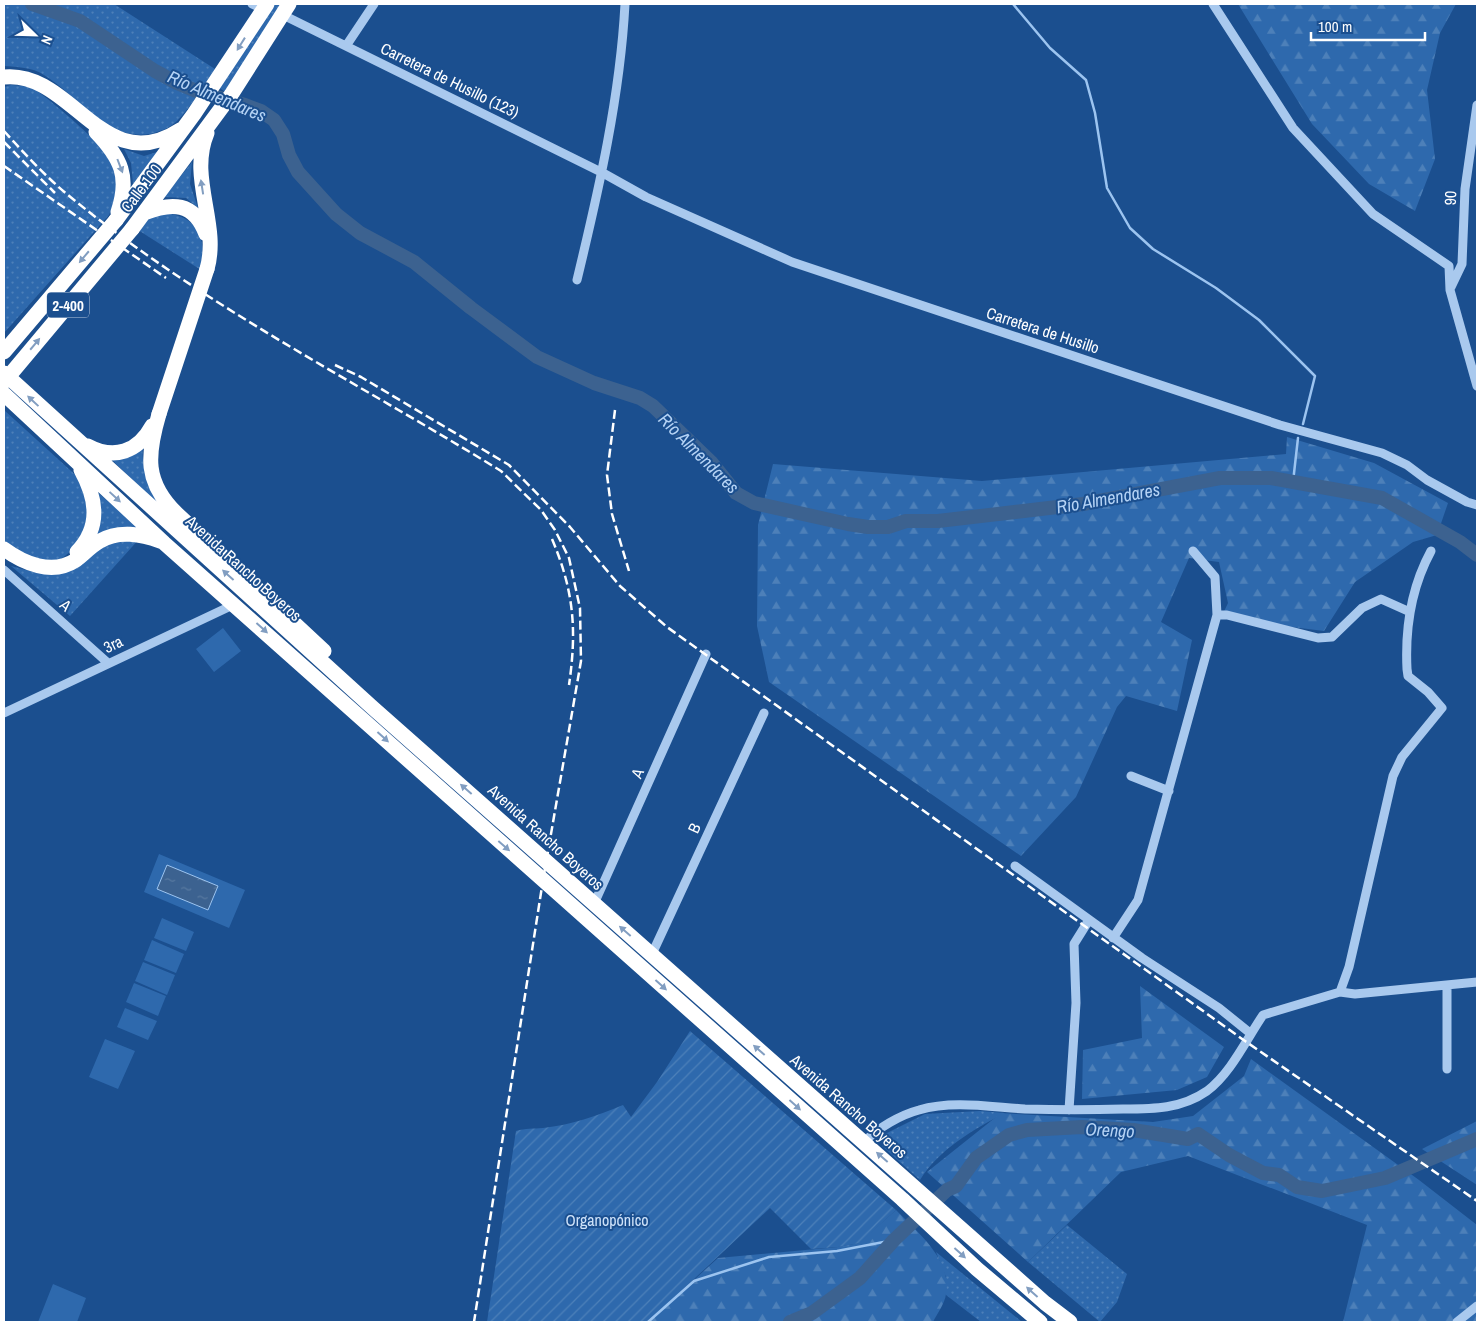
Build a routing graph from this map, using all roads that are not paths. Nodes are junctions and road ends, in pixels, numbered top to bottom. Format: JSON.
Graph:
{"nodes":[{"id":1,"x":374,"y":4,"type":"edge"},
{"id":2,"x":625,"y":4,"type":"edge"},
{"id":3,"x":1213,"y":4,"type":"edge"},
{"id":4,"x":260,"y":6,"type":"edge"},
{"id":5,"x":286,"y":9,"type":"edge"},
{"id":6,"x":346,"y":46,"type":"junction"},
{"id":7,"x":4,"y":77,"type":"edge"},
{"id":8,"x":1477,"y":105,"type":"edge"},
{"id":9,"x":80,"y":115,"type":"junction"},
{"id":10,"x":190,"y":120,"type":"junction"},
{"id":11,"x":212,"y":122,"type":"junction"},
{"id":12,"x":603,"y":173,"type":"junction"},
{"id":13,"x":144,"y":213,"type":"junction"},
{"id":14,"x":116,"y":220,"type":"junction"},
{"id":15,"x":207,"y":269,"type":"junction"},
{"id":16,"x":577,"y":280,"type":"dead end"},
{"id":17,"x":1450,"y":290,"type":"junction"},
{"id":18,"x":4,"y":352,"type":"edge"},
{"id":19,"x":4,"y":373,"type":"edge"},
{"id":20,"x":4,"y":382,"type":"edge"},
{"id":21,"x":1477,"y":386,"type":"edge"},
{"id":22,"x":4,"y":394,"type":"edge"},
{"id":23,"x":159,"y":414,"type":"junction"},
{"id":24,"x":62,"y":428,"type":"junction"},
{"id":25,"x":66,"y":452,"type":"junction"},
{"id":26,"x":1477,"y":505,"type":"edge"},
{"id":27,"x":164,"y":543,"type":"junction"},
{"id":28,"x":1431,"y":550,"type":"dead end"},
{"id":29,"x":8,"y":551,"type":"edge"},
{"id":30,"x":1193,"y":551,"type":"dead end"},
{"id":31,"x":52,"y":567,"type":"junction"},
{"id":32,"x":4,"y":570,"type":"edge"},
{"id":33,"x":235,"y":604,"type":"junction"},
{"id":34,"x":1410,"y":612,"type":"junction"},
{"id":35,"x":1217,"y":614,"type":"junction"},
{"id":36,"x":706,"y":654,"type":"dead end"},
{"id":37,"x":108,"y":663,"type":"junction"},
{"id":38,"x":373,"y":708,"type":"junction"},
{"id":39,"x":4,"y":712,"type":"edge"},
{"id":40,"x":764,"y":713,"type":"dead end"},
{"id":41,"x":1131,"y":776,"type":"dead end"},
{"id":42,"x":1169,"y":790,"type":"junction"},
{"id":43,"x":1015,"y":866,"type":"dead end"},
{"id":44,"x":594,"y":904,"type":"junction"},
{"id":45,"x":1089,"y":920,"type":"junction"},
{"id":46,"x":1113,"y":938,"type":"junction"},
{"id":47,"x":652,"y":954,"type":"junction"},
{"id":48,"x":1477,"y":982,"type":"edge"},
{"id":49,"x":1447,"y":985,"type":"junction"},
{"id":50,"x":1340,"y":992,"type":"junction"},
{"id":51,"x":1250,"y":1034,"type":"junction"},
{"id":52,"x":1447,"y":1069,"type":"dead end"},
{"id":53,"x":1069,"y":1110,"type":"junction"},
{"id":54,"x":864,"y":1142,"type":"junction"},
{"id":55,"x":1477,"y":1306,"type":"edge"},
{"id":56,"x":1040,"y":1322,"type":"edge"},
{"id":57,"x":1070,"y":1322,"type":"edge"},
{"id":58,"x":1458,"y":1322,"type":"edge"}],
"edges":[{"from":1,"to":6,"type":"street"},
{"from":2,"to":12,"type":"street"},
{"from":3,"to":17,"type":"street"},
{"from":4,"to":10,"type":"highway","name":"Calle 100","number":"2-400","one_way":true},
{"from":5,"to":6,"type":"street","name":"Carretera de Husillo (123)"},
{"from":5,"to":11,"type":"highway","name":"Calle 100","number":"2-400"},
{"from":6,"to":12,"type":"street","name":"Carretera de Husillo (123)"},
{"from":7,"to":9,"type":"highway"},
{"from":8,"to":17,"type":"street","name":"90"},
{"from":9,"to":10,"type":"highway"},
{"from":9,"to":14,"type":"highway","one_way":true},
{"from":10,"to":14,"type":"highway","name":"Calle 100","number":"2-400"},
{"from":11,"to":13,"type":"highway","name":"Calle 100","number":"2-400"},
{"from":15,"to":11,"type":"highway","one_way":true},
{"from":12,"to":16,"type":"street"},
{"from":12,"to":26,"type":"street","name":"Carretera de Husillo"},
{"from":13,"to":15,"type":"highway"},
{"from":20,"to":13,"type":"highway","name":"Calle 100","number":"2-400","one_way":true,"bridge":true},
{"from":14,"to":18,"type":"highway","name":"Calle 100","number":"2-400","one_way":true,"bridge":true},
{"from":15,"to":23,"type":"highway","bridge":true},
{"from":17,"to":21,"type":"street"},
{"from":24,"to":19,"type":"highway","name":"Avenida Rancho Boyeros","one_way":true},
{"from":22,"to":25,"type":"highway","name":"Avenida Rancho Boyeros"},
{"from":23,"to":24,"type":"highway"},
{"from":23,"to":38,"type":"highway"},
{"from":38,"to":24,"type":"highway","name":"Avenida Rancho Boyeros","one_way":true},
{"from":25,"to":27,"type":"highway","name":"Avenida Rancho Boyeros","one_way":true},
{"from":25,"to":31,"type":"highway"},
{"from":27,"to":31,"type":"highway"},
{"from":27,"to":33,"type":"highway","name":"Avenida Rancho Boyeros"},
{"from":28,"to":34,"type":"street"},
{"from":29,"to":31,"type":"highway"},
{"from":30,"to":35,"type":"street"},
{"from":32,"to":37,"type":"street","name":"A"},
{"from":33,"to":37,"type":"street","name":"3ra"},
{"from":33,"to":56,"type":"highway","name":"Avenida Rancho Boyeros","one_way":true},
{"from":34,"to":35,"type":"street"},
{"from":34,"to":50,"type":"street"},
{"from":35,"to":42,"type":"street"},
{"from":36,"to":44,"type":"street","name":"A"},
{"from":37,"to":39,"type":"street","name":"3ra"},
{"from":44,"to":38,"type":"highway","name":"Avenida Rancho Boyeros","one_way":true},
{"from":40,"to":47,"type":"street","name":"B"},
{"from":41,"to":42,"type":"street"},
{"from":42,"to":46,"type":"street"},
{"from":43,"to":45,"type":"street"},
{"from":47,"to":44,"type":"highway","name":"Avenida Rancho Boyeros","one_way":true},
{"from":45,"to":46,"type":"street"},
{"from":45,"to":53,"type":"street"},
{"from":46,"to":51,"type":"street"},
{"from":54,"to":47,"type":"highway","name":"Avenida Rancho Boyeros","one_way":true},
{"from":48,"to":49,"type":"street"},
{"from":49,"to":50,"type":"street"},
{"from":49,"to":52,"type":"street"},
{"from":50,"to":51,"type":"street"},
{"from":51,"to":53,"type":"street"},
{"from":53,"to":54,"type":"street"},
{"from":57,"to":54,"type":"highway","name":"Avenida Rancho Boyeros","one_way":true},
{"from":55,"to":58,"type":"street"}]}
